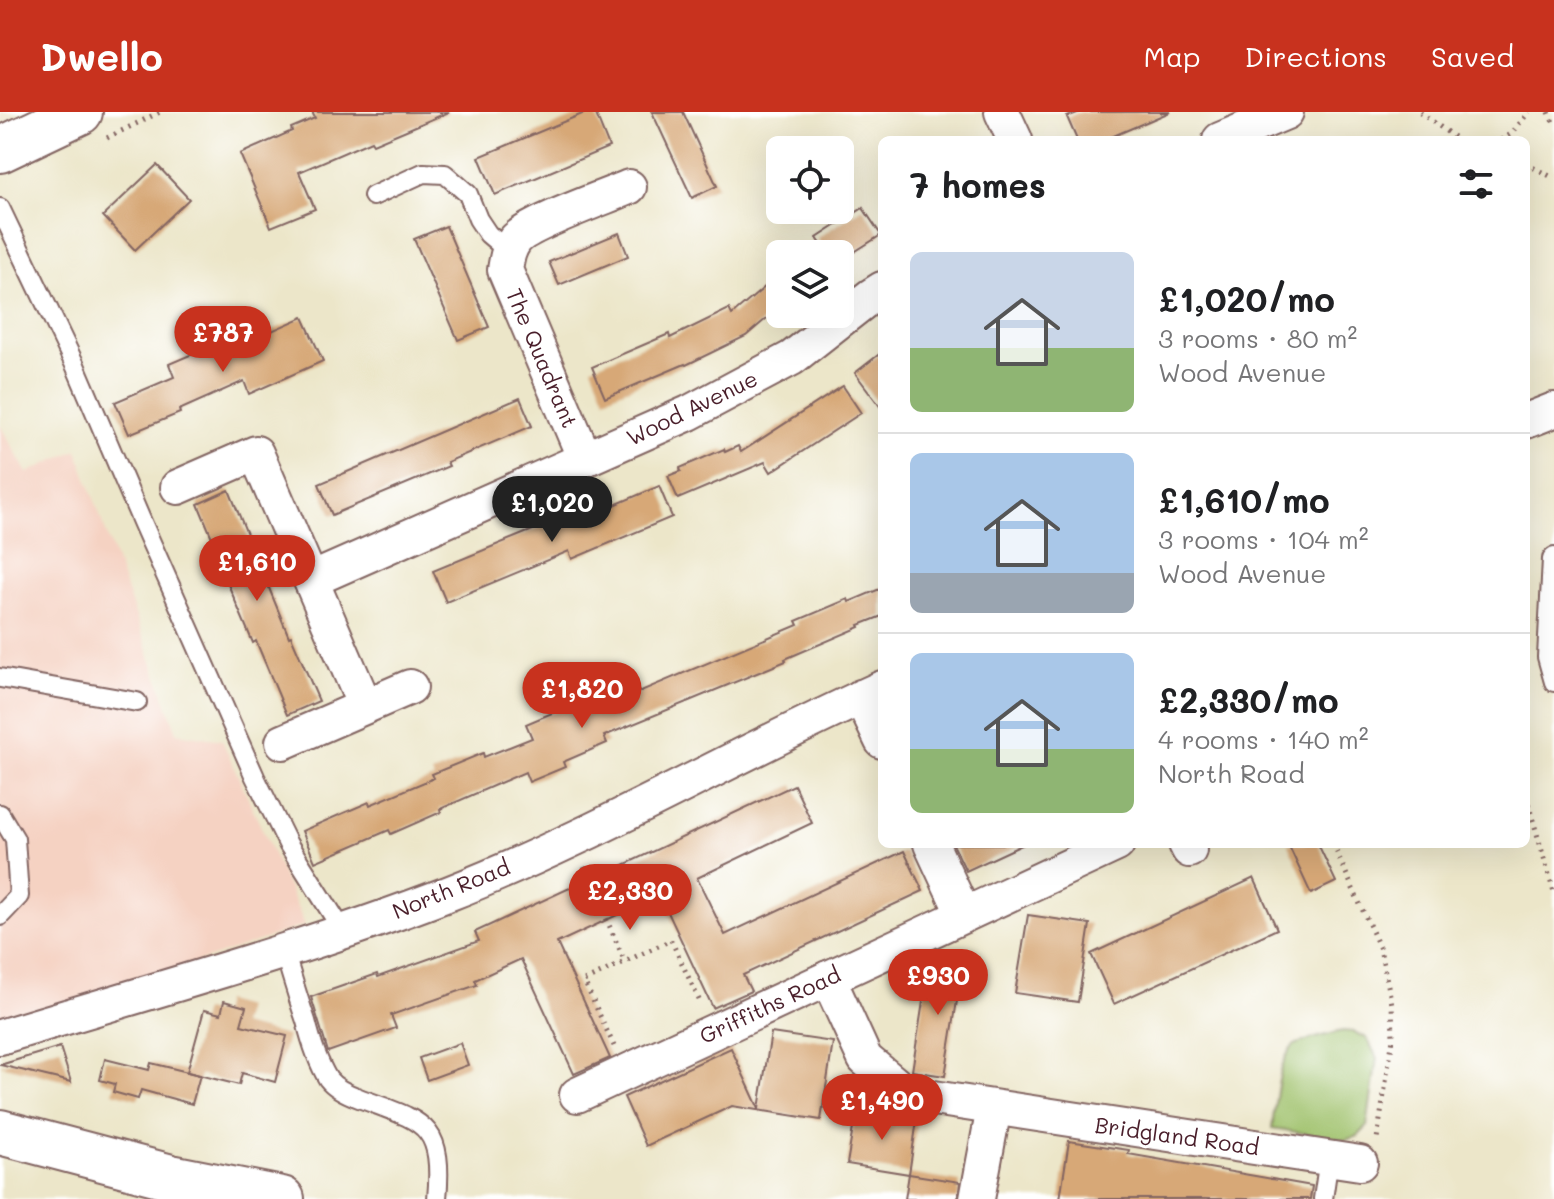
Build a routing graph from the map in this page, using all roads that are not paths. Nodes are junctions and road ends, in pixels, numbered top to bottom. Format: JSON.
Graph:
{"nodes":[{"id":1,"x":80,"y":112,"type":"edge"},
{"id":2,"x":1002,"y":112,"type":"edge"},
{"id":3,"x":1286,"y":112,"type":"edge"},
{"id":4,"x":1013,"y":136,"type":"edge"},
{"id":5,"x":1229,"y":136,"type":"edge"},
{"id":6,"x":0,"y":150,"type":"edge"},
{"id":7,"x":629,"y":187,"type":"dead end"},
{"id":8,"x":373,"y":196,"type":"dead end"},
{"id":9,"x":0,"y":208,"type":"edge"},
{"id":10,"x":508,"y":251,"type":"junction"},
{"id":11,"x":878,"y":292,"type":"edge"},
{"id":12,"x":1554,"y":410,"type":"edge"},
{"id":13,"x":1530,"y":419,"type":"edge"},
{"id":14,"x":585,"y":459,"type":"junction"},
{"id":15,"x":178,"y":487,"type":"dead end"},
{"id":16,"x":1554,"y":557,"type":"edge"},
{"id":17,"x":311,"y":580,"type":"junction"},
{"id":18,"x":0,"y":678,"type":"edge"},
{"id":19,"x":1554,"y":682,"type":"edge"},
{"id":20,"x":410,"y":687,"type":"dead end"},
{"id":21,"x":872,"y":693,"type":"edge"},
{"id":22,"x":137,"y":702,"type":"dead end"},
{"id":23,"x":365,"y":706,"type":"junction"},
{"id":24,"x":878,"y":722,"type":"edge"},
{"id":25,"x":283,"y":742,"type":"dead end"},
{"id":26,"x":0,"y":814,"type":"edge"},
{"id":27,"x":933,"y":848,"type":"edge"},
{"id":28,"x":1108,"y":848,"type":"edge"},
{"id":29,"x":964,"y":915,"type":"junction"},
{"id":30,"x":0,"y":916,"type":"edge"},
{"id":31,"x":343,"y":931,"type":"junction"},
{"id":32,"x":284,"y":951,"type":"junction"},
{"id":33,"x":828,"y":978,"type":"junction"},
{"id":34,"x":0,"y":1037,"type":"edge"},
{"id":35,"x":577,"y":1095,"type":"dead end"},
{"id":36,"x":994,"y":1108,"type":"junction"},
{"id":37,"x":0,"y":1132,"type":"edge"},
{"id":38,"x":1356,"y":1154,"type":"joint"},
{"id":39,"x":282,"y":1199,"type":"edge"},
{"id":40,"x":437,"y":1199,"type":"edge"},
{"id":41,"x":977,"y":1199,"type":"edge"},
{"id":42,"x":1323,"y":1199,"type":"edge"}],
"edges":[{"from":1,"to":6,"type":"main road"},
{"from":2,"to":4,"type":"street"},
{"from":3,"to":5,"type":"street"},
{"from":7,"to":10,"type":"street"},
{"from":8,"to":10,"type":"lane"},
{"from":9,"to":31,"type":"lane"},
{"from":10,"to":14,"type":"street","name":"The Quadrant"},
{"from":11,"to":14,"type":"street","name":"Wood Avenue"},
{"from":12,"to":13,"type":"street"},
{"from":14,"to":17,"type":"street","name":"Wood Avenue"},
{"from":15,"to":17,"type":"street"},
{"from":16,"to":19,"type":"lane"},
{"from":17,"to":23,"type":"street"},
{"from":18,"to":22,"type":"lane"},
{"from":20,"to":23,"type":"street"},
{"from":21,"to":24,"type":"street"},
{"from":21,"to":31,"type":"street","name":"North Road"},
{"from":23,"to":25,"type":"street"},
{"from":26,"to":30,"type":"lane"},
{"from":27,"to":29,"type":"street"},
{"from":28,"to":29,"type":"street","name":"Griffiths Road"},
{"from":29,"to":33,"type":"street","name":"Griffiths Road"},
{"from":31,"to":32,"type":"street","name":"North Road"},
{"from":32,"to":34,"type":"street","name":"North Road"},
{"from":32,"to":40,"type":"lane"},
{"from":33,"to":35,"type":"street","name":"Griffiths Road"},
{"from":33,"to":36,"type":"street","name":"Bridgland Road"},
{"from":36,"to":38,"type":"street","name":"Bridgland Road"},
{"from":36,"to":41,"type":"street"},
{"from":37,"to":39,"type":"main road"},
{"from":38,"to":42,"type":"lane"}]}
